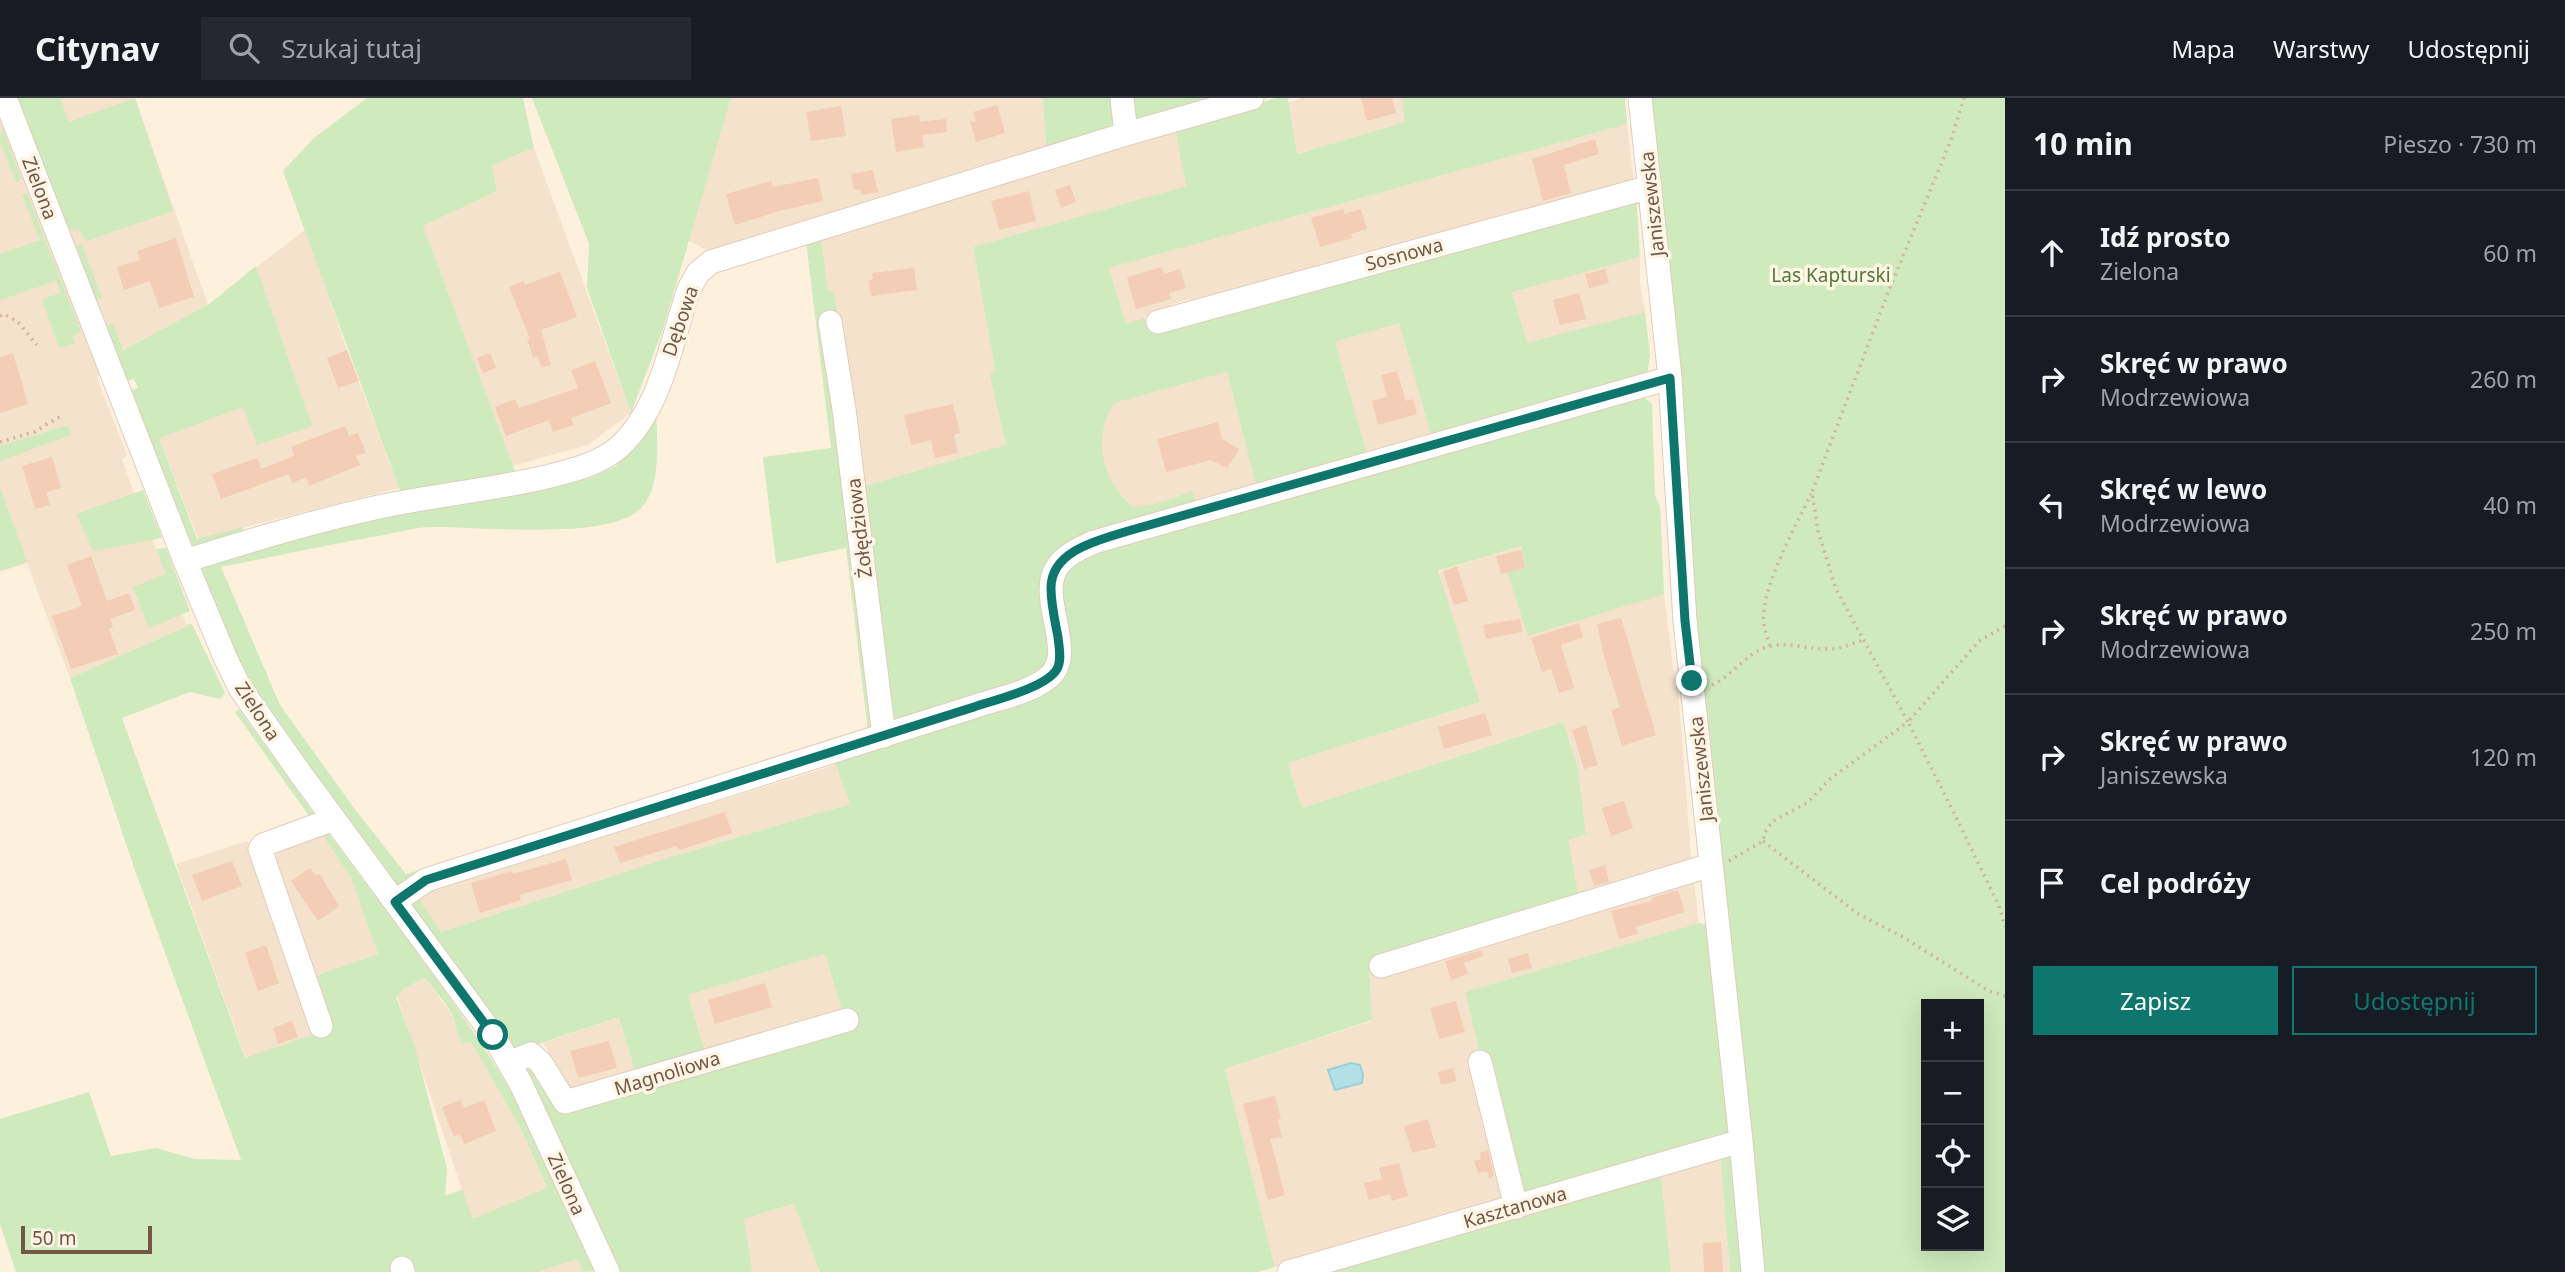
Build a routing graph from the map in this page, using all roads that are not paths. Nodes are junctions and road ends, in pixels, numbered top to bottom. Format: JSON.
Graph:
{"nodes":[{"id":1,"x":5,"y":98,"type":"edge"},
{"id":2,"x":1122,"y":98,"type":"edge"},
{"id":3,"x":1252,"y":98,"type":"edge"},
{"id":4,"x":1640,"y":98,"type":"edge"},
{"id":5,"x":1126,"y":134,"type":"junction"},
{"id":6,"x":1650,"y":187,"type":"junction"},
{"id":7,"x":830,"y":321,"type":"dead end"},
{"id":8,"x":1158,"y":322,"type":"dead end"},
{"id":9,"x":1670,"y":378,"type":"junction"},
{"id":10,"x":185,"y":561,"type":"junction"},
{"id":11,"x":884,"y":736,"type":"junction"},
{"id":12,"x":334,"y":819,"type":"junction"},
{"id":13,"x":1712,"y":868,"type":"junction"},
{"id":14,"x":395,"y":902,"type":"junction"},
{"id":15,"x":1381,"y":966,"type":"dead end"},
{"id":16,"x":847,"y":1020,"type":"dead end"},
{"id":17,"x":321,"y":1026,"type":"dead end"},
{"id":18,"x":1480,"y":1062,"type":"dead end"},
{"id":19,"x":509,"y":1063,"type":"junction"},
{"id":20,"x":1741,"y":1141,"type":"junction"},
{"id":21,"x":1516,"y":1207,"type":"junction"},
{"id":22,"x":608,"y":1272,"type":"edge"},
{"id":23,"x":1289,"y":1272,"type":"edge"},
{"id":24,"x":1753,"y":1272,"type":"edge"}],
"edges":[{"from":1,"to":10,"type":"street","name":"Zielona"},
{"from":2,"to":5,"type":"street"},
{"from":3,"to":5,"type":"street","name":"Dębowa"},
{"from":4,"to":6,"type":"street","name":"Janiszewska"},
{"from":5,"to":10,"type":"street","name":"Dębowa"},
{"from":6,"to":8,"type":"street","name":"Sosnowa"},
{"from":6,"to":9,"type":"street","name":"Janiszewska"},
{"from":7,"to":11,"type":"street","name":"Żołędziowa"},
{"from":9,"to":11,"type":"street"},
{"from":9,"to":13,"type":"street","name":"Janiszewska"},
{"from":10,"to":12,"type":"street","name":"Zielona"},
{"from":11,"to":14,"type":"street"},
{"from":12,"to":14,"type":"street","name":"Zielona"},
{"from":12,"to":17,"type":"street"},
{"from":13,"to":15,"type":"street"},
{"from":13,"to":20,"type":"street","name":"Janiszewska"},
{"from":14,"to":19,"type":"street","name":"Zielona"},
{"from":16,"to":19,"type":"street","name":"Magnoliowa"},
{"from":18,"to":21,"type":"street"},
{"from":19,"to":22,"type":"street","name":"Zielona"},
{"from":20,"to":21,"type":"street","name":"Kasztanowa"},
{"from":20,"to":24,"type":"street","name":"Janiszewska"},
{"from":21,"to":23,"type":"street","name":"Kasztanowa"}]}
